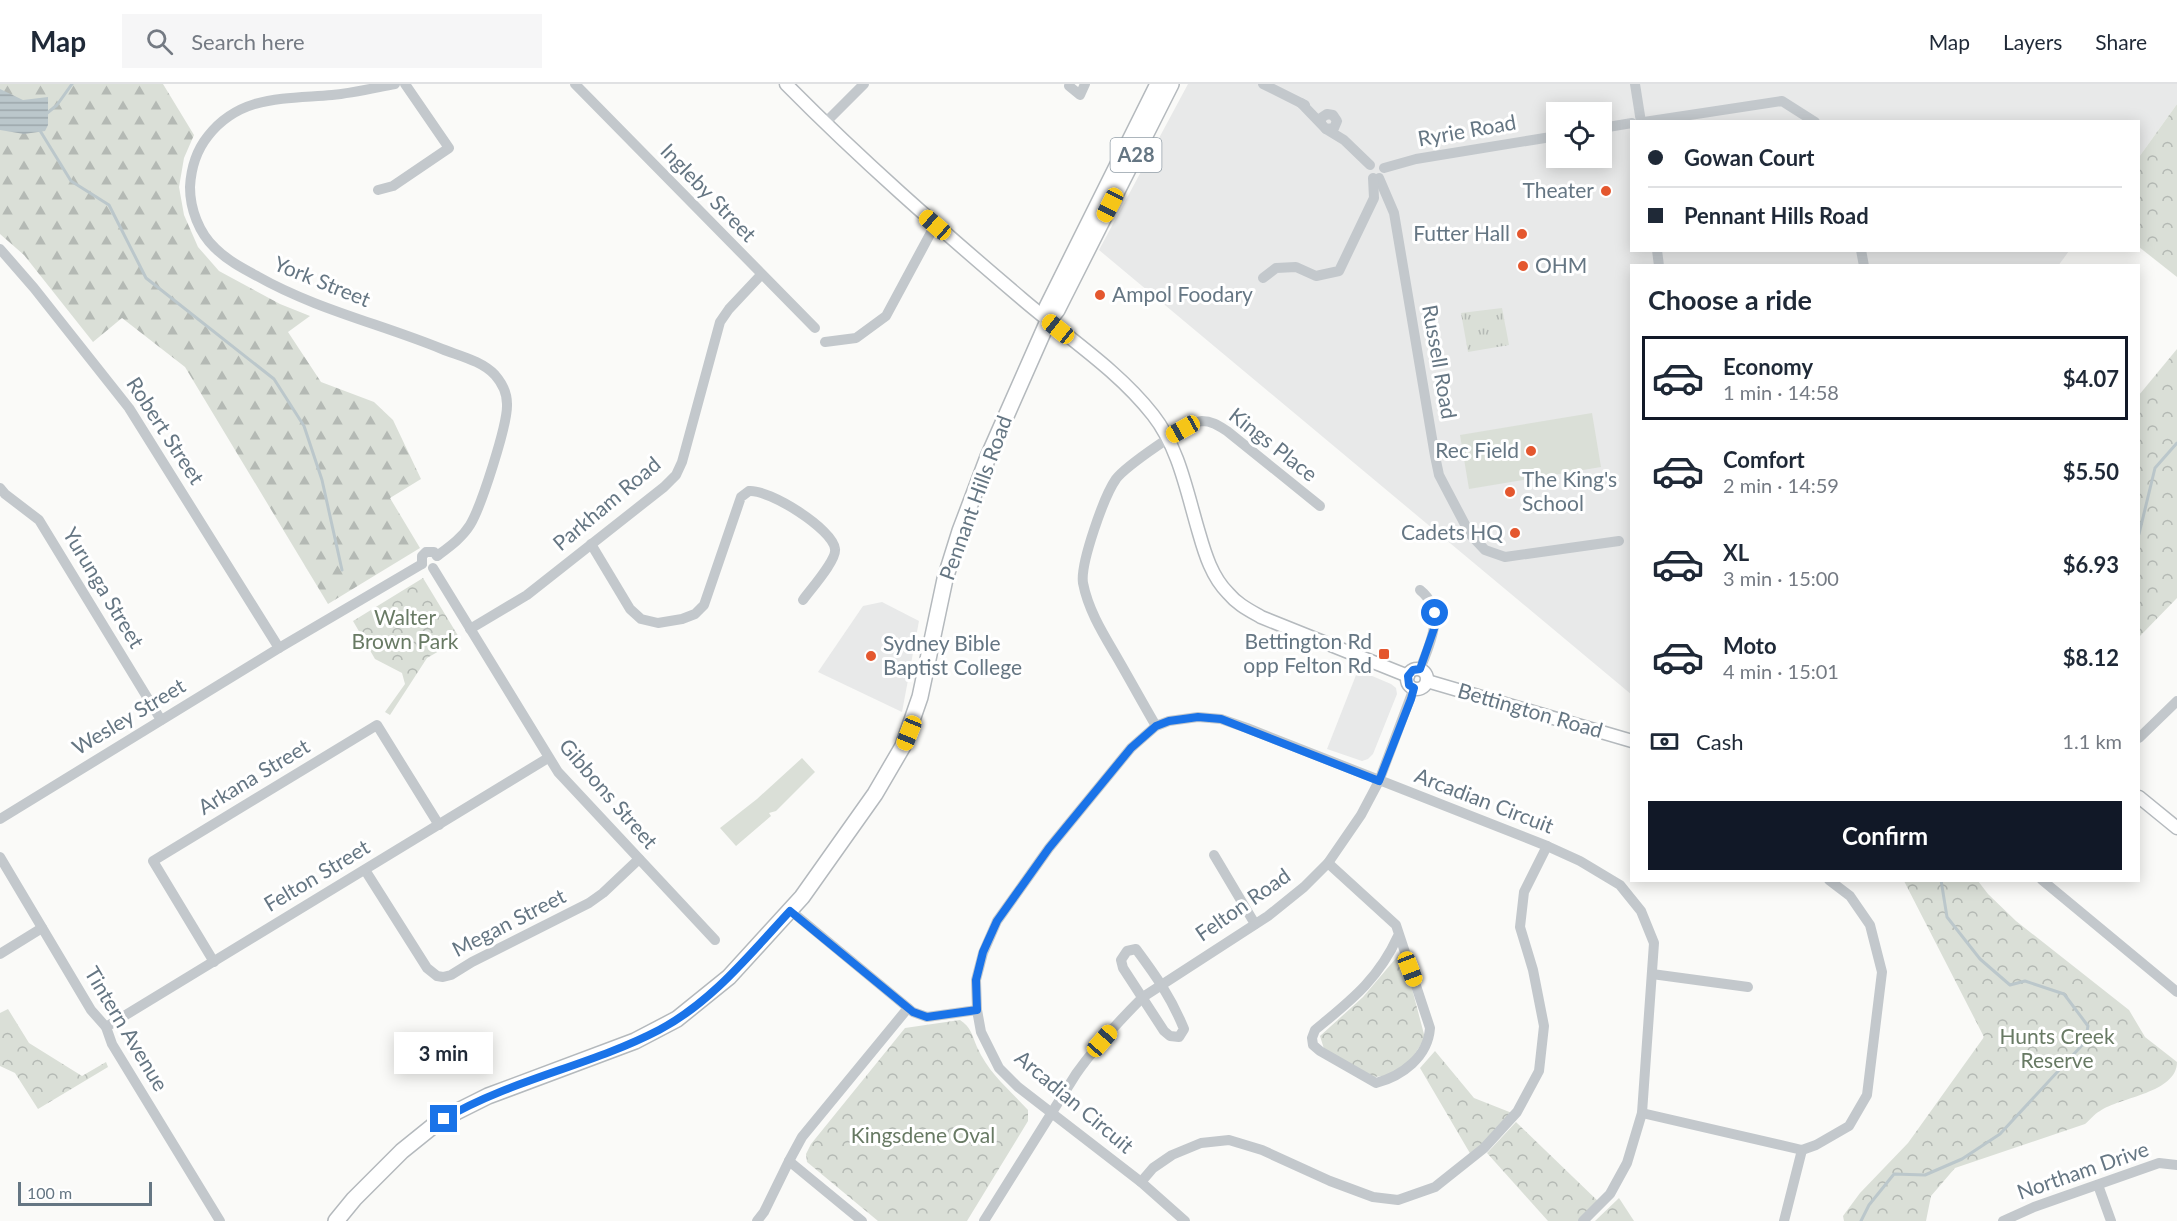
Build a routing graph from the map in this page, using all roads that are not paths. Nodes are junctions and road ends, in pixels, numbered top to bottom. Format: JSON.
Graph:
{"nodes":[{"id":1,"x":395,"y":84,"type":"edge"},
{"id":2,"x":405,"y":84,"type":"edge"},
{"id":3,"x":575,"y":84,"type":"edge"},
{"id":4,"x":786,"y":84,"type":"edge"},
{"id":5,"x":864,"y":84,"type":"edge"},
{"id":6,"x":1085,"y":84,"type":"edge"},
{"id":7,"x":1158,"y":84,"type":"edge"},
{"id":8,"x":1172,"y":84,"type":"edge"},
{"id":9,"x":1263,"y":84,"type":"edge"},
{"id":10,"x":1635,"y":84,"type":"edge"},
{"id":11,"x":1069,"y":86,"type":"dead end"},
{"id":12,"x":1642,"y":120,"type":"edge"},
{"id":13,"x":1655,"y":120,"type":"edge"},
{"id":14,"x":1812,"y":120,"type":"edge"},
{"id":15,"x":825,"y":123,"type":"junction"},
{"id":16,"x":1630,"y":123,"type":"edge"},
{"id":17,"x":1612,"y":126,"type":"edge"},
{"id":18,"x":1546,"y":138,"type":"edge"},
{"id":19,"x":1378,"y":175,"type":"junction"},
{"id":20,"x":378,"y":190,"type":"dead end"},
{"id":21,"x":935,"y":225,"type":"junction"},
{"id":22,"x":0,"y":249,"type":"edge"},
{"id":23,"x":761,"y":275,"type":"junction"},
{"id":24,"x":1263,"y":278,"type":"dead end"},
{"id":25,"x":1048,"y":321,"type":"junction"},
{"id":26,"x":815,"y":328,"type":"dead end"},
{"id":27,"x":825,"y":342,"type":"dead end"},
{"id":28,"x":1168,"y":437,"type":"junction"},
{"id":29,"x":0,"y":488,"type":"edge"},
{"id":30,"x":1320,"y":506,"type":"dead end"},
{"id":31,"x":1619,"y":541,"type":"dead end"},
{"id":32,"x":591,"y":544,"type":"junction"},
{"id":33,"x":437,"y":556,"type":"junction"},
{"id":34,"x":422,"y":564,"type":"junction"},
{"id":35,"x":433,"y":568,"type":"junction"},
{"id":36,"x":1420,"y":590,"type":"dead end"},
{"id":37,"x":803,"y":600,"type":"dead end"},
{"id":38,"x":470,"y":629,"type":"junction"},
{"id":39,"x":279,"y":648,"type":"junction"},
{"id":40,"x":1420,"y":669,"type":"junction"},
{"id":41,"x":1408,"y":676,"type":"junction"},
{"id":42,"x":1428,"y":681,"type":"junction"},
{"id":43,"x":1414,"y":688,"type":"junction"},
{"id":44,"x":2177,"y":701,"type":"edge"},
{"id":45,"x":161,"y":720,"type":"junction"},
{"id":46,"x":1156,"y":726,"type":"junction"},
{"id":47,"x":2140,"y":737,"type":"edge"},
{"id":48,"x":1630,"y":740,"type":"edge"},
{"id":49,"x":548,"y":758,"type":"junction"},
{"id":50,"x":1379,"y":781,"type":"junction"},
{"id":51,"x":2140,"y":798,"type":"edge"},
{"id":52,"x":0,"y":819,"type":"edge"},
{"id":53,"x":439,"y":825,"type":"junction"},
{"id":54,"x":2177,"y":828,"type":"edge"},
{"id":55,"x":1547,"y":846,"type":"junction"},
{"id":56,"x":1214,"y":855,"type":"dead end"},
{"id":57,"x":0,"y":857,"type":"edge"},
{"id":58,"x":639,"y":859,"type":"junction"},
{"id":59,"x":1328,"y":863,"type":"junction"},
{"id":60,"x":365,"y":870,"type":"junction"},
{"id":61,"x":1832,"y":882,"type":"edge"},
{"id":62,"x":2044,"y":882,"type":"edge"},
{"id":63,"x":790,"y":911,"type":"junction"},
{"id":64,"x":1255,"y":924,"type":"junction"},
{"id":65,"x":42,"y":928,"type":"junction"},
{"id":66,"x":1398,"y":936,"type":"junction"},
{"id":67,"x":715,"y":940,"type":"dead end"},
{"id":68,"x":0,"y":954,"type":"edge"},
{"id":69,"x":214,"y":962,"type":"junction"},
{"id":70,"x":1652,"y":974,"type":"junction"},
{"id":71,"x":1162,"y":984,"type":"junction"},
{"id":72,"x":1748,"y":987,"type":"dead end"},
{"id":73,"x":2177,"y":992,"type":"edge"},
{"id":74,"x":1143,"y":997,"type":"junction"},
{"id":75,"x":908,"y":1008,"type":"junction"},
{"id":76,"x":977,"y":1010,"type":"junction"},
{"id":77,"x":106,"y":1027,"type":"junction"},
{"id":78,"x":1642,"y":1113,"type":"junction"},
{"id":79,"x":1051,"y":1114,"type":"junction"},
{"id":80,"x":1802,"y":1150,"type":"junction"},
{"id":81,"x":789,"y":1161,"type":"junction"},
{"id":82,"x":2177,"y":1165,"type":"edge"},
{"id":83,"x":1141,"y":1182,"type":"junction"},
{"id":84,"x":2098,"y":1185,"type":"junction"},
{"id":85,"x":987,"y":1217,"type":"edge"},
{"id":86,"x":220,"y":1221,"type":"edge"},
{"id":87,"x":336,"y":1221,"type":"edge"},
{"id":88,"x":758,"y":1221,"type":"edge"},
{"id":89,"x":862,"y":1221,"type":"edge"},
{"id":90,"x":1000,"y":1221,"type":"edge"},
{"id":91,"x":1185,"y":1221,"type":"edge"},
{"id":92,"x":1583,"y":1221,"type":"edge"},
{"id":93,"x":1784,"y":1221,"type":"edge"},
{"id":94,"x":2003,"y":1221,"type":"edge"},
{"id":95,"x":2111,"y":1221,"type":"edge"}],
"edges":[{"from":1,"to":33,"type":"street","name":"York Street"},
{"from":2,"to":20,"type":"street"},
{"from":3,"to":23,"type":"street","name":"Ingleby Street"},
{"from":4,"to":15,"type":"main road"},
{"from":5,"to":15,"type":"street"},
{"from":6,"to":11,"type":"street"},
{"from":7,"to":25,"type":"highway","name":"Pennant Hills Road","number":"A28"},
{"from":8,"to":25,"type":"highway","name":"Pennant Hills Road","number":"A28"},
{"from":9,"to":19,"type":"street"},
{"from":10,"to":12,"type":"street"},
{"from":13,"to":14,"type":"street"},
{"from":15,"to":21,"type":"main road"},
{"from":16,"to":17,"type":"street"},
{"from":18,"to":19,"type":"street","name":"Ryrie Road"},
{"from":19,"to":24,"type":"street"},
{"from":19,"to":31,"type":"street","name":"Russell Road"},
{"from":21,"to":25,"type":"main road"},
{"from":21,"to":27,"type":"street"},
{"from":22,"to":39,"type":"street","name":"Robert Street"},
{"from":23,"to":26,"type":"street","name":"Ingleby Street"},
{"from":23,"to":32,"type":"street","name":"Parkham Road"},
{"from":25,"to":28,"type":"main road"},
{"from":25,"to":63,"type":"highway","name":"Pennant Hills Road","number":"A28"},
{"from":28,"to":30,"type":"street","name":"Kings Place"},
{"from":28,"to":41,"type":"main road"},
{"from":28,"to":46,"type":"street","name":"Kings Place"},
{"from":29,"to":45,"type":"street","name":"Yurunga Street"},
{"from":32,"to":37,"type":"street"},
{"from":32,"to":38,"type":"street","name":"Parkham Road"},
{"from":33,"to":34,"type":"street"},
{"from":33,"to":35,"type":"street"},
{"from":34,"to":35,"type":"street"},
{"from":34,"to":39,"type":"street"},
{"from":35,"to":38,"type":"street","name":"Gibbons Street"},
{"from":36,"to":40,"type":"street"},
{"from":38,"to":49,"type":"street","name":"Gibbons Street"},
{"from":39,"to":45,"type":"street","name":"Wesley Street"},
{"from":40,"to":41,"type":"main road"},
{"from":40,"to":42,"type":"main road"},
{"from":41,"to":43,"type":"main road"},
{"from":42,"to":43,"type":"main road"},
{"from":42,"to":48,"type":"main road","name":"Bettington Road"},
{"from":43,"to":50,"type":"street","name":"Felton Road"},
{"from":44,"to":47,"type":"street"},
{"from":45,"to":52,"type":"street","name":"Wesley Street"},
{"from":46,"to":50,"type":"street","name":"Arcadian Circuit"},
{"from":46,"to":76,"type":"street","name":"Arcadian Circuit"},
{"from":49,"to":53,"type":"street","name":"Felton Street"},
{"from":49,"to":58,"type":"street","name":"Gibbons Street"},
{"from":50,"to":55,"type":"street","name":"Arcadian Circuit"},
{"from":50,"to":59,"type":"street","name":"Felton Road"},
{"from":51,"to":54,"type":"main road"},
{"from":53,"to":60,"type":"street","name":"Felton Street"},
{"from":53,"to":69,"type":"street","name":"Arkana Street"},
{"from":55,"to":70,"type":"street","name":"Arcadian Circuit"},
{"from":55,"to":83,"type":"street"},
{"from":56,"to":64,"type":"street"},
{"from":57,"to":65,"type":"street","name":"Tintern Avenue"},
{"from":58,"to":60,"type":"street","name":"Megan Street"},
{"from":58,"to":67,"type":"street","name":"Gibbons Street"},
{"from":59,"to":64,"type":"street","name":"Felton Road"},
{"from":59,"to":66,"type":"street"},
{"from":60,"to":69,"type":"street","name":"Felton Street"},
{"from":61,"to":80,"type":"street"},
{"from":62,"to":73,"type":"street"},
{"from":63,"to":75,"type":"street"},
{"from":63,"to":87,"type":"highway","name":"Pennant Hills Road","number":"A28"},
{"from":64,"to":71,"type":"street","name":"Felton Road"},
{"from":65,"to":68,"type":"street"},
{"from":65,"to":77,"type":"street","name":"Tintern Avenue"},
{"from":66,"to":66,"type":"street"},
{"from":69,"to":77,"type":"street","name":"Felton Street"},
{"from":70,"to":72,"type":"street"},
{"from":70,"to":78,"type":"street","name":"Arcadian Circuit"},
{"from":71,"to":74,"type":"street","name":"Felton Road"},
{"from":71,"to":74,"type":"street"},
{"from":71,"to":74,"type":"street"},
{"from":74,"to":79,"type":"street","name":"Felton Road"},
{"from":75,"to":76,"type":"street"},
{"from":75,"to":81,"type":"street"},
{"from":76,"to":79,"type":"street","name":"Arcadian Circuit"},
{"from":77,"to":86,"type":"street","name":"Tintern Avenue"},
{"from":78,"to":80,"type":"street"},
{"from":78,"to":92,"type":"street","name":"Arcadian Circuit"},
{"from":79,"to":83,"type":"street","name":"Arcadian Circuit"},
{"from":79,"to":85,"type":"street","name":"Felton Road"},
{"from":80,"to":93,"type":"street"},
{"from":81,"to":88,"type":"street"},
{"from":81,"to":89,"type":"street"},
{"from":82,"to":84,"type":"street","name":"Northam Drive"},
{"from":83,"to":91,"type":"street","name":"Arcadian Circuit"},
{"from":84,"to":94,"type":"street","name":"Northam Drive"},
{"from":84,"to":95,"type":"street"},
{"from":85,"to":90,"type":"street"}]}
